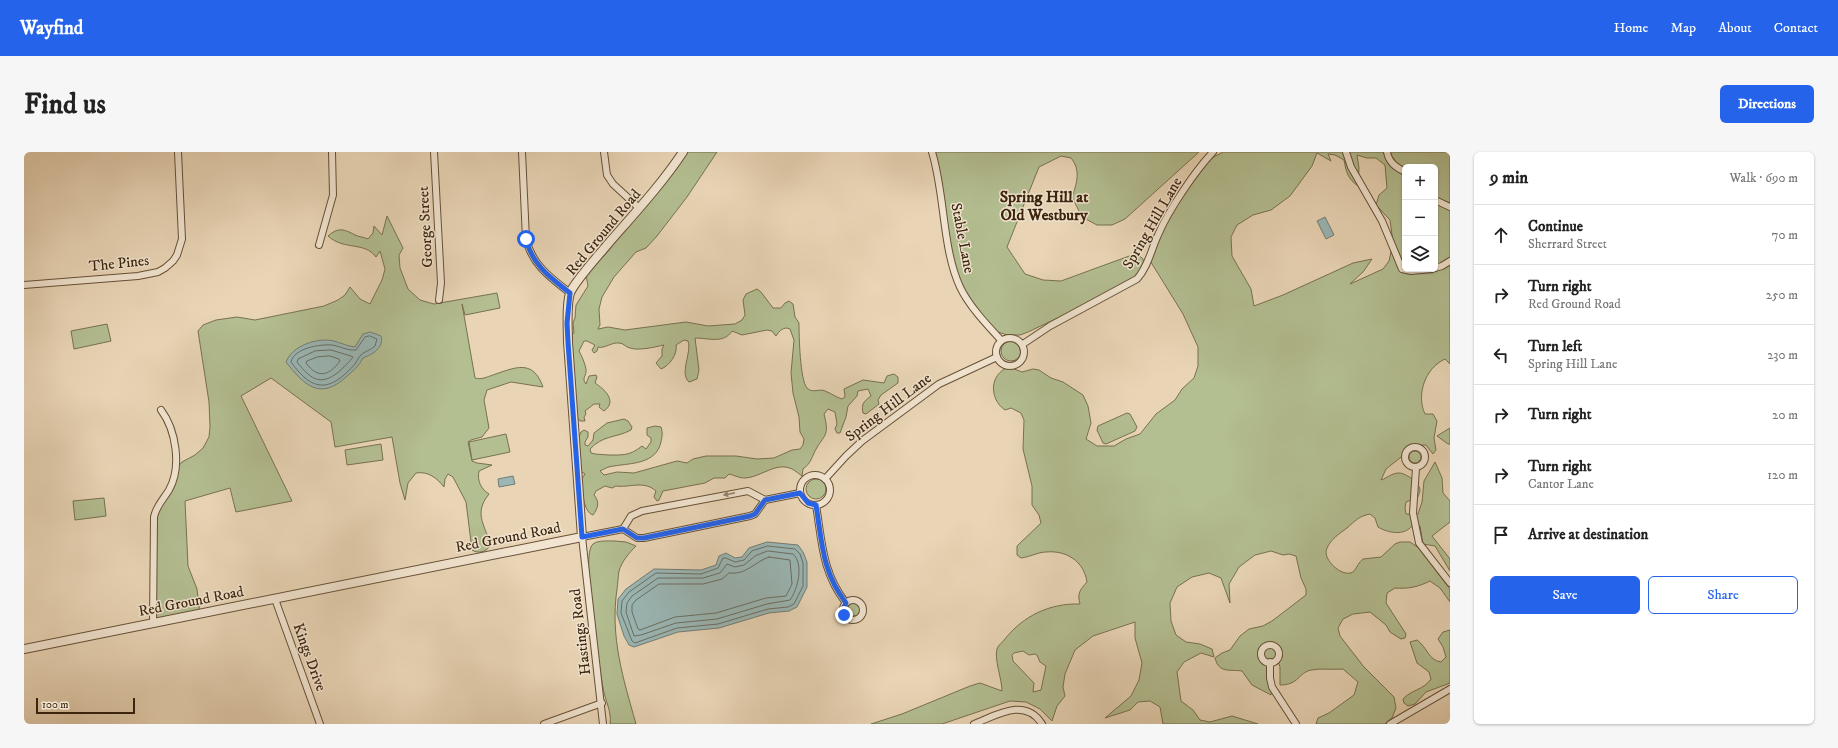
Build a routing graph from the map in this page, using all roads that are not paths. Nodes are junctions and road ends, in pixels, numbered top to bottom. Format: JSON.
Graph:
{"nodes":[{"id":1,"x":178,"y":152,"type":"edge"},
{"id":2,"x":332,"y":152,"type":"edge"},
{"id":3,"x":434,"y":152,"type":"edge"},
{"id":4,"x":522,"y":152,"type":"edge"},
{"id":5,"x":604,"y":152,"type":"edge"},
{"id":6,"x":683,"y":152,"type":"edge"},
{"id":7,"x":932,"y":152,"type":"edge"},
{"id":8,"x":1213,"y":152,"type":"edge"},
{"id":9,"x":1346,"y":152,"type":"edge"},
{"id":10,"x":1387,"y":152,"type":"edge"},
{"id":11,"x":1402,"y":170,"type":"edge"},
{"id":12,"x":1438,"y":201,"type":"edge"},
{"id":13,"x":1450,"y":207,"type":"edge"},
{"id":14,"x":639,"y":208,"type":"junction"},
{"id":15,"x":318,"y":245,"type":"dead end"},
{"id":16,"x":1450,"y":261,"type":"edge"},
{"id":17,"x":1438,"y":267,"type":"edge"},
{"id":18,"x":1402,"y":269,"type":"edge"},
{"id":19,"x":24,"y":285,"type":"edge"},
{"id":20,"x":570,"y":293,"type":"junction"},
{"id":21,"x":439,"y":300,"type":"dead end"},
{"id":22,"x":1001,"y":340,"type":"junction"},
{"id":23,"x":1023,"y":344,"type":"junction"},
{"id":24,"x":997,"y":356,"type":"junction"},
{"id":25,"x":161,"y":410,"type":"dead end"},
{"id":26,"x":1416,"y":468,"type":"dead end"},
{"id":27,"x":825,"y":479,"type":"junction"},
{"id":28,"x":800,"y":493,"type":"junction"},
{"id":29,"x":765,"y":500,"type":"junction"},
{"id":30,"x":816,"y":505,"type":"junction"},
{"id":31,"x":623,"y":529,"type":"junction"},
{"id":32,"x":582,"y":537,"type":"junction"},
{"id":33,"x":1450,"y":583,"type":"edge"},
{"id":34,"x":275,"y":599,"type":"junction"},
{"id":35,"x":846,"y":603,"type":"dead end"},
{"id":36,"x":153,"y":623,"type":"junction"},
{"id":37,"x":24,"y":649,"type":"edge"},
{"id":38,"x":1270,"y":662,"type":"dead end"},
{"id":39,"x":1450,"y":689,"type":"edge"},
{"id":40,"x":602,"y":703,"type":"junction"},
{"id":41,"x":320,"y":724,"type":"edge"},
{"id":42,"x":544,"y":724,"type":"edge"},
{"id":43,"x":604,"y":724,"type":"edge"},
{"id":44,"x":974,"y":724,"type":"edge"},
{"id":45,"x":1042,"y":724,"type":"edge"},
{"id":46,"x":1296,"y":724,"type":"edge"},
{"id":47,"x":1390,"y":724,"type":"edge"}],
"edges":[{"from":1,"to":19,"type":"street","name":"The Pines"},
{"from":2,"to":15,"type":"street"},
{"from":3,"to":21,"type":"street","name":"George Street"},
{"from":4,"to":20,"type":"street"},
{"from":5,"to":14,"type":"street"},
{"from":6,"to":14,"type":"street","name":"Red Ground Road"},
{"from":7,"to":22,"type":"street","name":"Stable Lane"},
{"from":8,"to":23,"type":"street","name":"Spring Hill Lane"},
{"from":9,"to":18,"type":"street"},
{"from":10,"to":11,"type":"street"},
{"from":12,"to":13,"type":"street"},
{"from":14,"to":20,"type":"street","name":"Red Ground Road"},
{"from":16,"to":17,"type":"street"},
{"from":20,"to":32,"type":"street","name":"Red Ground Road"},
{"from":22,"to":23,"type":"street"},
{"from":22,"to":24,"type":"street"},
{"from":23,"to":24,"type":"street"},
{"from":24,"to":27,"type":"street","name":"Spring Hill Lane"},
{"from":25,"to":36,"type":"street"},
{"from":26,"to":33,"type":"street"},
{"from":27,"to":28,"type":"street"},
{"from":27,"to":30,"type":"street"},
{"from":28,"to":29,"type":"street"},
{"from":28,"to":30,"type":"street"},
{"from":29,"to":31,"type":"street","one_way":true},
{"from":29,"to":31,"type":"street"},
{"from":30,"to":35,"type":"street"},
{"from":31,"to":32,"type":"street"},
{"from":32,"to":34,"type":"street","name":"Red Ground Road"},
{"from":32,"to":40,"type":"street","name":"Hastings Road"},
{"from":34,"to":36,"type":"street","name":"Red Ground Road"},
{"from":34,"to":41,"type":"street","name":"Kings Drive"},
{"from":36,"to":37,"type":"street","name":"Red Ground Road"},
{"from":38,"to":46,"type":"street"},
{"from":39,"to":47,"type":"street"},
{"from":40,"to":42,"type":"street"},
{"from":40,"to":43,"type":"street","name":"Hastings Road"},
{"from":44,"to":45,"type":"street"}]}
